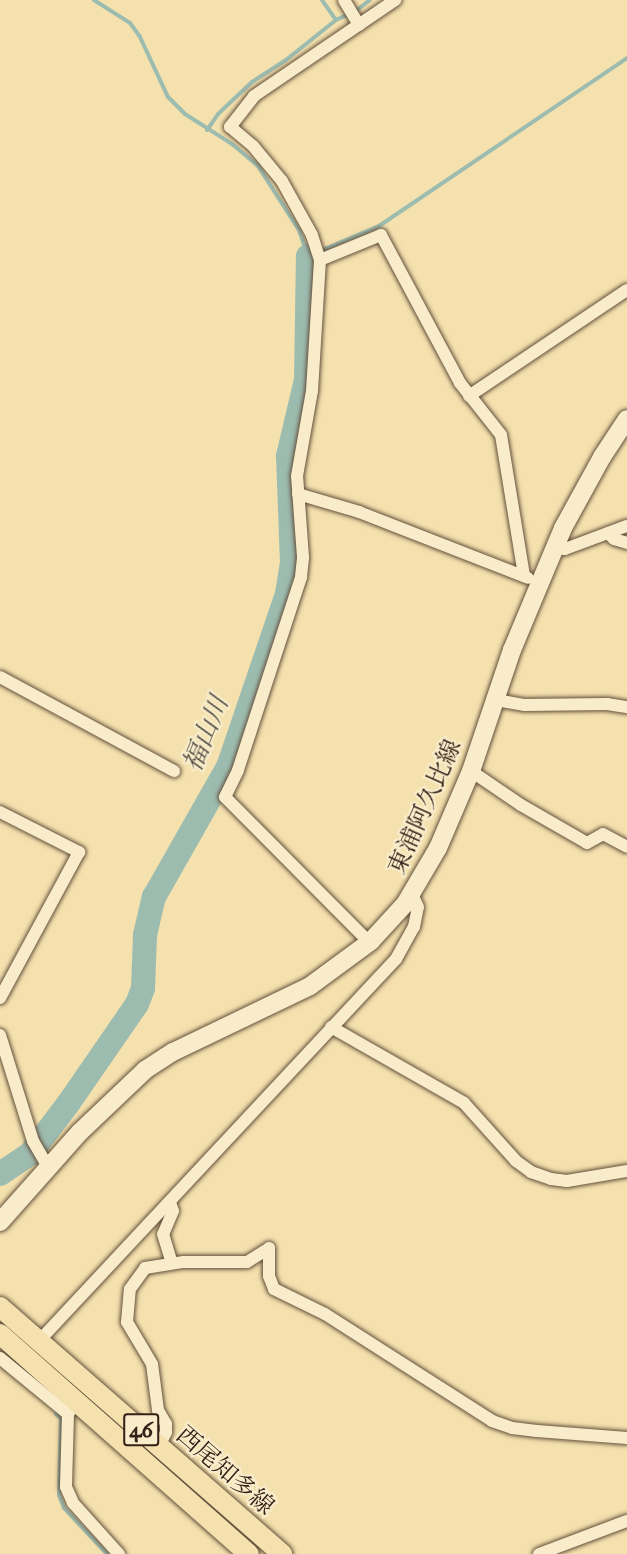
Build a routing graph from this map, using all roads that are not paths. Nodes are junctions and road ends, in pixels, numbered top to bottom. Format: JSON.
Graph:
{"nodes":[{"id":1,"x":344,"y":0,"type":"edge"},
{"id":2,"x":395,"y":0,"type":"edge"},
{"id":3,"x":359,"y":25,"type":"junction"},
{"id":4,"x":320,"y":260,"type":"junction"},
{"id":5,"x":627,"y":290,"type":"edge"},
{"id":6,"x":469,"y":396,"type":"junction"},
{"id":7,"x":627,"y":419,"type":"edge"},
{"id":8,"x":298,"y":494,"type":"junction"},
{"id":9,"x":627,"y":526,"type":"edge"},
{"id":10,"x":608,"y":533,"type":"junction"},
{"id":11,"x":627,"y":543,"type":"edge"},
{"id":12,"x":554,"y":548,"type":"junction"},
{"id":13,"x":531,"y":579,"type":"junction"},
{"id":14,"x":0,"y":677,"type":"edge"},
{"id":15,"x":496,"y":700,"type":"junction"},
{"id":16,"x":627,"y":707,"type":"edge"},
{"id":17,"x":174,"y":771,"type":"dead end"},
{"id":18,"x":471,"y":771,"type":"junction"},
{"id":19,"x":0,"y":812,"type":"edge"},
{"id":20,"x":627,"y":847,"type":"edge"},
{"id":21,"x":412,"y":894,"type":"junction"},
{"id":22,"x":369,"y":942,"type":"junction"},
{"id":23,"x":0,"y":998,"type":"edge"},
{"id":24,"x":331,"y":1027,"type":"junction"},
{"id":25,"x":0,"y":1035,"type":"edge"},
{"id":26,"x":44,"y":1160,"type":"junction"},
{"id":27,"x":627,"y":1171,"type":"edge"},
{"id":28,"x":170,"y":1202,"type":"junction"},
{"id":29,"x":0,"y":1222,"type":"edge"},
{"id":30,"x":172,"y":1263,"type":"junction"},
{"id":31,"x":0,"y":1307,"type":"edge"},
{"id":32,"x":0,"y":1334,"type":"edge"},
{"id":33,"x":39,"y":1341,"type":"junction"},
{"id":34,"x":0,"y":1358,"type":"edge"},
{"id":35,"x":73,"y":1408,"type":"junction"},
{"id":36,"x":627,"y":1438,"type":"edge"},
{"id":37,"x":159,"y":1446,"type":"junction"},
{"id":38,"x":627,"y":1521,"type":"edge"},
{"id":39,"x":120,"y":1554,"type":"edge"},
{"id":40,"x":249,"y":1554,"type":"edge"},
{"id":41,"x":282,"y":1554,"type":"edge"},
{"id":42,"x":539,"y":1554,"type":"edge"}],
"edges":[{"from":1,"to":3,"type":"street"},
{"from":2,"to":3,"type":"street"},
{"from":3,"to":4,"type":"street"},
{"from":4,"to":6,"type":"street"},
{"from":4,"to":8,"type":"street"},
{"from":5,"to":6,"type":"street"},
{"from":6,"to":13,"type":"street"},
{"from":7,"to":12,"type":"main road","name":"東浦阿久比線"},
{"from":8,"to":13,"type":"street"},
{"from":8,"to":22,"type":"street"},
{"from":9,"to":10,"type":"street"},
{"from":10,"to":11,"type":"street"},
{"from":10,"to":12,"type":"street"},
{"from":12,"to":13,"type":"main road","name":"東浦阿久比線"},
{"from":13,"to":15,"type":"main road","name":"東浦阿久比線"},
{"from":14,"to":17,"type":"street"},
{"from":15,"to":16,"type":"street"},
{"from":15,"to":18,"type":"main road","name":"東浦阿久比線"},
{"from":18,"to":20,"type":"street"},
{"from":18,"to":21,"type":"main road","name":"東浦阿久比線"},
{"from":19,"to":23,"type":"street"},
{"from":21,"to":22,"type":"main road","name":"東浦阿久比線"},
{"from":21,"to":24,"type":"street"},
{"from":22,"to":26,"type":"main road","name":"東浦阿久比線"},
{"from":24,"to":27,"type":"street"},
{"from":24,"to":28,"type":"street"},
{"from":25,"to":26,"type":"street"},
{"from":26,"to":29,"type":"main road","name":"東浦阿久比線"},
{"from":28,"to":30,"type":"street"},
{"from":28,"to":33,"type":"street"},
{"from":30,"to":36,"type":"street"},
{"from":30,"to":37,"type":"street"},
{"from":31,"to":33,"type":"main road","name":"西尾知多線","number":"46"},
{"from":32,"to":35,"type":"main road","name":"西尾知多線","number":"46"},
{"from":33,"to":37,"type":"main road","name":"西尾知多線","number":"46"},
{"from":34,"to":35,"type":"street"},
{"from":35,"to":39,"type":"street"},
{"from":35,"to":40,"type":"main road","name":"西尾知多線","number":"46"},
{"from":37,"to":41,"type":"main road","name":"西尾知多線","number":"46"},
{"from":38,"to":42,"type":"street"}]}
